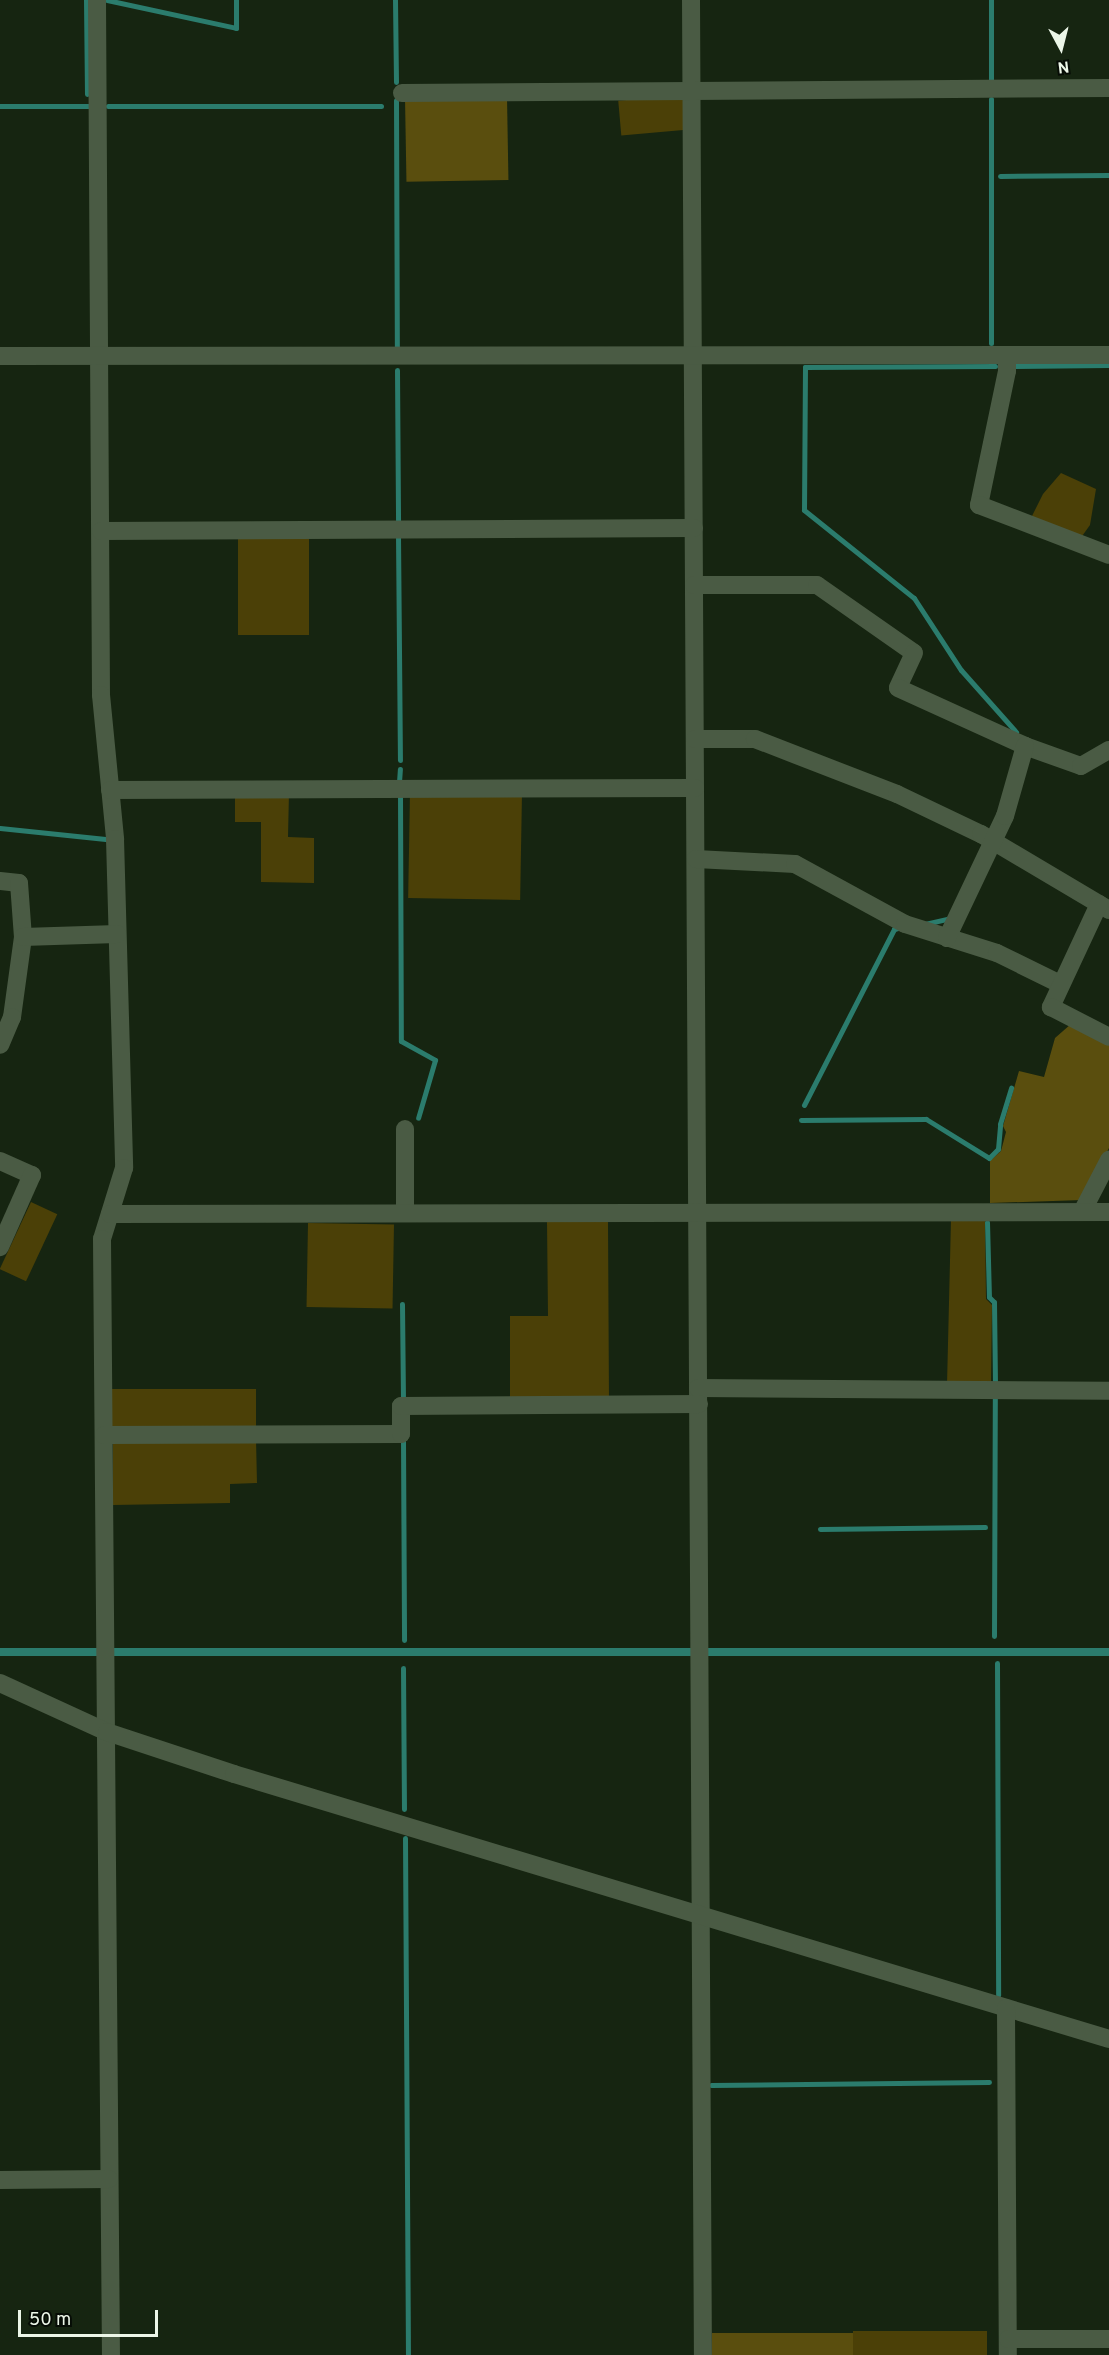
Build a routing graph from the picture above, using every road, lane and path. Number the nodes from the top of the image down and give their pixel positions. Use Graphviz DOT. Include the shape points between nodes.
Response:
graph roads {
  1 [pos="97,0"];
  2 [pos="691,0"];
  3 [pos="1109,88"];
  4 [pos="691,91"];
  5 [pos="402,93"];
  6 [pos="693,355"];
  7 [pos="1007,355"];
  8 [pos="1109,355"];
  9 [pos="0,356"];
  10 [pos="100,356"];
  11 [pos="694,528"];
  12 [pos="100,531"];
  13 [pos="1109,555"];
  14 [pos="694,585"];
  15 [pos="695,739"];
  16 [pos="1025,746"];
  17 [pos="1109,750"];
  18 [pos="695,788"];
  19 [pos="110,790"];
  20 [pos="993,842"];
  21 [pos="696,859"];
  22 [pos="0,881"];
  23 [pos="1104,907"];
  24 [pos="117,934"];
  25 [pos="23,937"];
  26 [pos="948,938"];
  27 [pos="1060,984"];
  28 [pos="1109,1037"];
  29 [pos="0,1045"];
  30 [pos="405,1129"];
  31 [pos="1109,1160"];
  32 [pos="0,1161"];
  33 [pos="405,1212"];
  34 [pos="1082,1212"];
  35 [pos="1109,1212"];
  36 [pos="698,1213"];
  37 [pos="110,1214"];
  38 [pos="0,1248"];
  39 [pos="1109,1391"];
  40 [pos="699,1396"];
  41 [pos="104,1435"];
  42 [pos="0,1683"];
  43 [pos="107,1732"];
  44 [pos="701,1915"];
  45 [pos="1006,2008"];
  46 [pos="1109,2039"];
  47 [pos="109,2179"];
  48 [pos="0,2180"];
  49 [pos="1109,2339"];
  50 [pos="1008,2347"];
  51 [pos="111,2355"];
  52 [pos="703,2355"];
  1 -- 10 [label="street"];
  2 -- 4 [label="street"];
  3 -- 4 [label="street"];
  4 -- 5 [label="street"];
  4 -- 6 [label="street"];
  6 -- 7 [label="street"];
  6 -- 10 [label="street"];
  6 -- 11 [label="street"];
  7 -- 8 [label="street"];
  7 -- 13 [label="street" via="979,506"];
  9 -- 10 [label="street"];
  10 -- 12 [label="street"];
  11 -- 12 [label="street"];
  11 -- 14 [label="street"];
  12 -- 19 [label="street" via="102,694"];
  14 -- 15 [label="street"];
  14 -- 16 [label="street" via="817,585 914,653 898,687"];
  15 -- 18 [label="street"];
  15 -- 20 [label="street" via="755,739 897,794"];
  16 -- 17 [label="street" via="1081,766"];
  16 -- 20 [label="street" via="1005,816"];
  18 -- 19 [label="street"];
  18 -- 21 [label="street"];
  19 -- 24 [label="street"];
  20 -- 23 [label="street"];
  20 -- 26 [label="street"];
  21 -- 26 [label="street" via="795,864 905,924"];
  21 -- 36 [label="street"];
  22 -- 25 [label="street" via="19,883"];
  23 -- 27 [label="street"];
  24 -- 25 [label="street"];
  24 -- 37 [label="street" via="124,1167"];
  25 -- 29 [label="street" via="12,1017"];
  26 -- 27 [label="street" via="997,953"];
  27 -- 28 [label="street" via="1051,1007"];
  30 -- 33 [label="street"];
  31 -- 34 [label="street"];
  32 -- 38 [label="street" via="32,1175"];
  33 -- 36 [label="street"];
  33 -- 37 [label="street"];
  34 -- 35 [label="street"];
  34 -- 36 [label="street"];
  36 -- 40 [label="street"];
  37 -- 41 [label="street" via="102,1239"];
  39 -- 40 [label="street"];
  40 -- 41 [label="street" via="401,1406 401,1434"];
  40 -- 44 [label="street"];
  41 -- 43 [label="street"];
  42 -- 43 [label="street"];
  43 -- 44 [label="street"];
  43 -- 47 [label="street"];
  44 -- 45 [label="street"];
  44 -- 52 [label="street"];
  45 -- 46 [label="street"];
  45 -- 50 [label="street"];
  47 -- 48 [label="street"];
  47 -- 51 [label="street"];
  49 -- 50 [label="street"];
}
